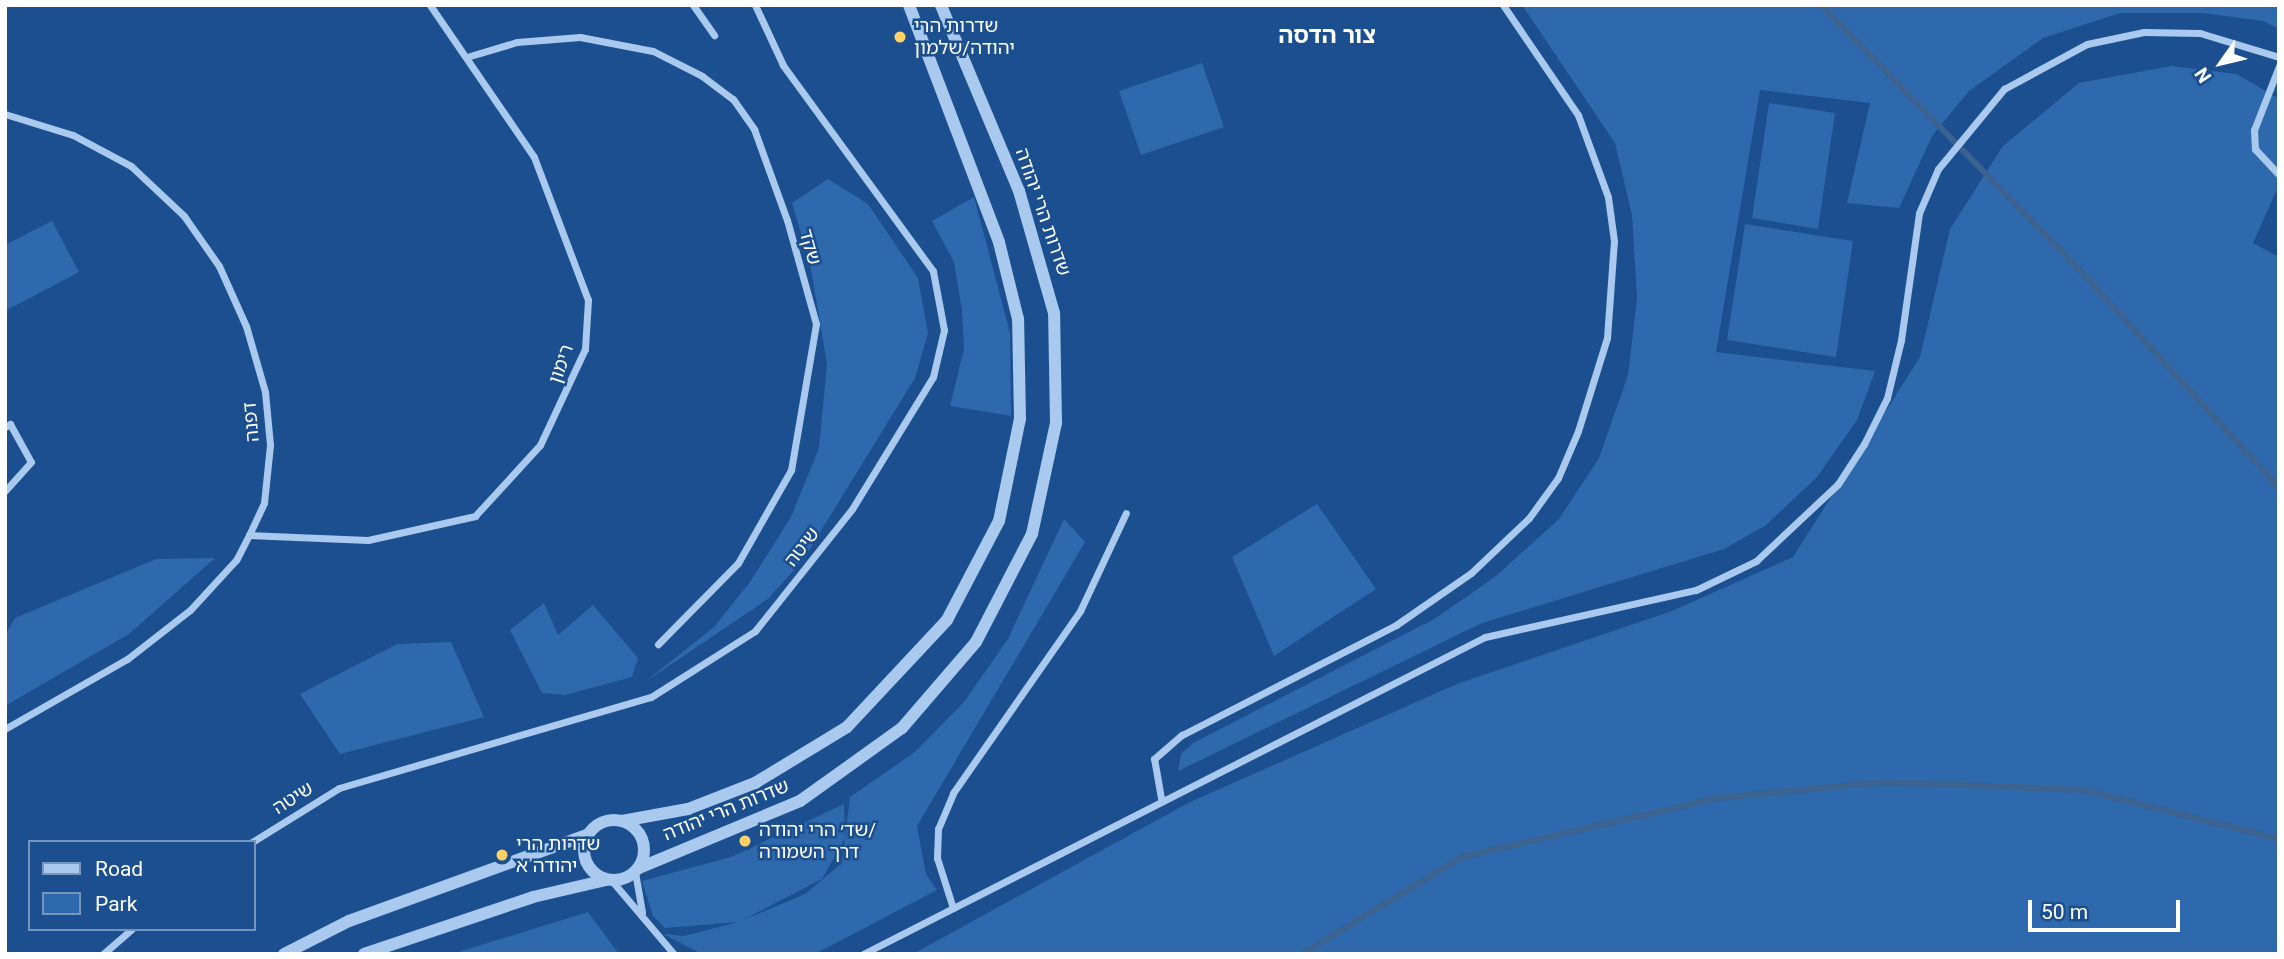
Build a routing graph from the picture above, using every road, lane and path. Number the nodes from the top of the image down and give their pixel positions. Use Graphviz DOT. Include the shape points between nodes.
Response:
graph roads {
  1 [pos="430,5"];
  2 [pos="694,5"];
  3 [pos="755,5"];
  4 [pos="909,5"];
  5 [pos="941,5"];
  6 [pos="1503,5"];
  7 [pos="714,35"];
  8 [pos="470,56"];
  9 [pos="2279,57"];
  10 [pos="2279,66"];
  11 [pos="5,114"];
  12 [pos="2279,175"];
  13 [pos="5,427"];
  14 [pos="5,491"];
  15 [pos="1126,513"];
  16 [pos="249,535"];
  17 [pos="658,644"];
  18 [pos="5,729"];
  19 [pos="1161,798"];
  20 [pos="622,821"];
  21 [pos="587,835"];
  22 [pos="255,840"];
  23 [pos="637,870"];
  24 [pos="609,880"];
  25 [pos="953,908"];
  26 [pos="644,919"];
  27 [pos="130,931"];
  28 [pos="103,954"];
  29 [pos="284,954"];
  30 [pos="364,954"];
  31 [pos="674,954"];
  32 [pos="863,954"];
  1 -- 8 [label="street, רימון"];
  2 -- 7 [label="street"];
  3 -- 22 [label="street, שיטה" via="783,65 933,271 944,330 933,377 852,509 755,631 651,697 339,789"];
  4 -- 20 [label="street, שדרות הרי יהודה" via="999,242 1018,319 1020,419 999,521 947,621 847,727 755,783 688,809"];
  5 -- 23 [label="street, שדרות הרי יהודה" via="1019,191 1054,313 1056,423 1032,534 976,642 932,696 870,755 769,817"];
  6 -- 19 [label="street" via="1578,115 1608,197 1615,241 1607,338 1558,478 1530,518 1471,573 1396,625 1182,735 1154,759"];
  8 -- 16 [label="street, רימון" via="534,157 588,300 584,349 567,394 540,445 475,516 368,540"];
  8 -- 17 [label="street, שקד" via="517,43 580,37 653,51 690,70 733,99 754,129 787,220 816,324 790,470 738,564"];
  9 -- 19 [label="street" via="2200,33 2144,32 2087,44 2004,89 1938,170 1919,213 1890,386 1864,444 1838,484 1756,561 1696,590 1485,638"];
  10 -- 12 [label="street" via="2254,130 2255,149"];
  11 -- 16 [label="street, דפנה" via="73,135 131,166 184,216 219,266 265,392 269,456 264,503"];
  13 -- 14 [label="street" via="10,424 31,462"];
  15 -- 25 [label="street" via="1080,611 953,793 938,829 937,858"];
  16 -- 18 [label="street, דפנה" via="236,560 180,618 127,659"];
  19 -- 25 [label="street"];
  20 -- 21 [label="street" via="602,822"];
  20 -- 23 [label="street" via="643,840"];
  21 -- 24 [label="street" via="586,862"];
  21 -- 29 [label="street" via="349,921"];
  23 -- 24 [label="street"];
  23 -- 26 [label="street"];
  24 -- 26 [label="street"];
  24 -- 30 [label="street" via="534,897"];
  25 -- 32 [label="street"];
  26 -- 31 [label="street"];
  27 -- 28 [label="street"];
}
